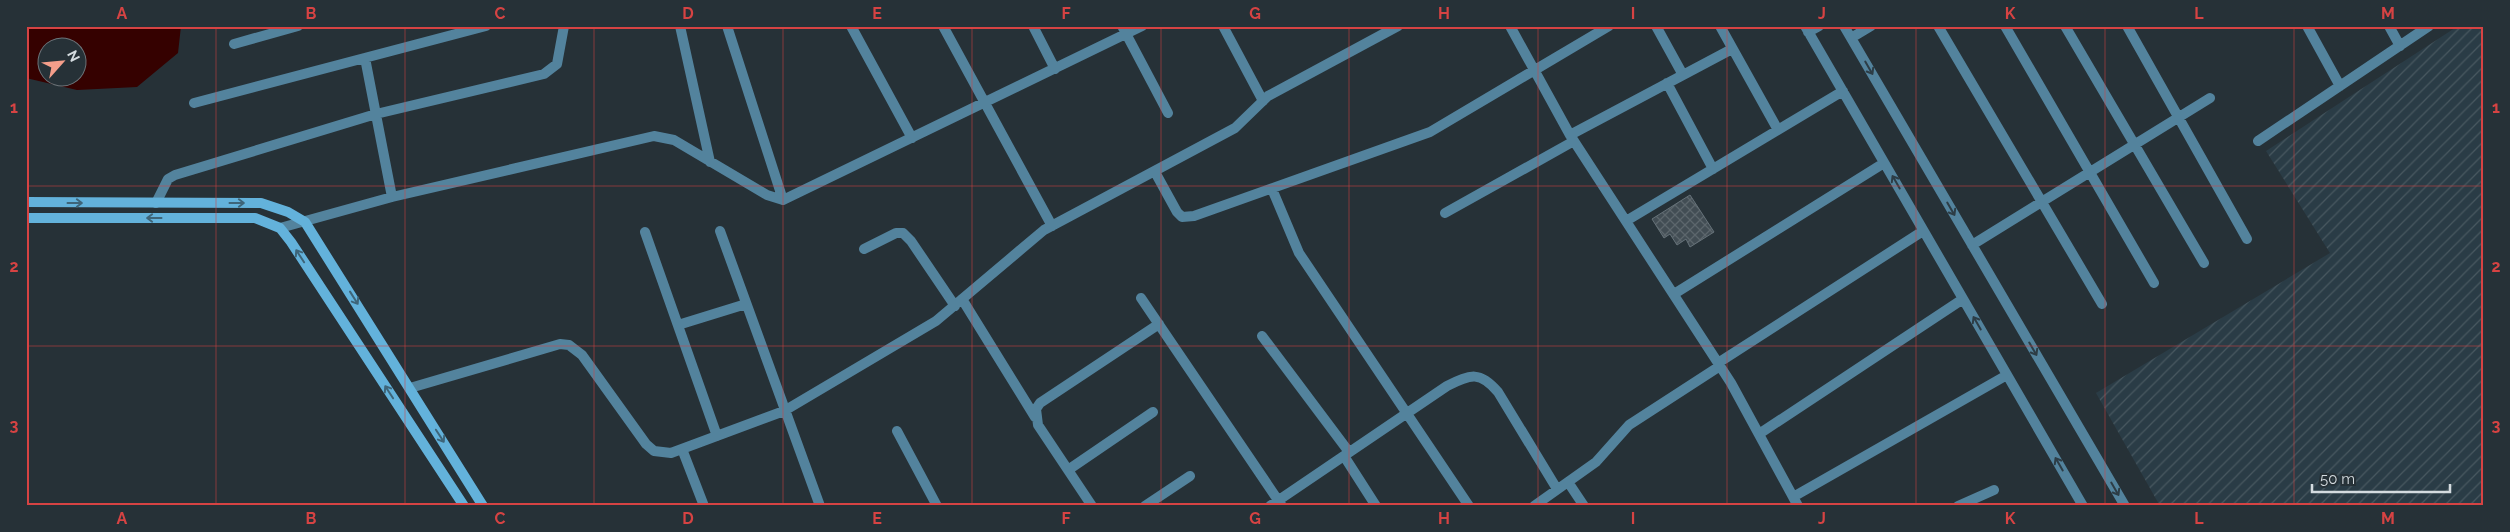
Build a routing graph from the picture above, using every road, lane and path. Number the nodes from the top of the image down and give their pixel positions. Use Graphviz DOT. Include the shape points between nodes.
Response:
graph roads {
  1 [pos="298,26"];
  2 [pos="441,26"];
  3 [pos="486,26"];
  4 [pos="564,26"];
  5 [pos="680,26"];
  6 [pos="727,26"];
  7 [pos="851,26"];
  8 [pos="942,26"];
  9 [pos="1033,26"];
  10 [pos="1142,26"];
  11 [pos="1223,26"];
  12 [pos="1398,26"];
  13 [pos="1510,26"];
  14 [pos="1609,26"];
  15 [pos="1656,26"];
  16 [pos="1720,26"];
  17 [pos="1819,26"];
  18 [pos="1844,26"];
  19 [pos="1871,26"];
  20 [pos="1938,26"];
  21 [pos="2005,26"];
  22 [pos="2065,26"];
  23 [pos="2127,26"];
  24 [pos="2306,26"];
  25 [pos="2389,26"];
  26 [pos="2429,26"];
  27 [pos="1806,29"];
  28 [pos="1124,30"];
  29 [pos="444,37"];
  30 [pos="1851,38"];
  31 [pos="234,44"];
  32 [pos="2400,46"];
  33 [pos="1732,49"];
  34 [pos="365,58"];
  35 [pos="1055,69"];
  36 [pos="1535,70"];
  37 [pos="1683,75"];
  38 [pos="1668,84"];
  39 [pos="2340,86"];
  40 [pos="1843,91"];
  41 [pos="2210,98"];
  42 [pos="1263,101"];
  43 [pos="194,103"];
  44 [pos="985,103"];
  45 [pos="1168,113"];
  46 [pos="376,114"];
  47 [pos="2179,117"];
  48 [pos="1778,130"];
  49 [pos="912,138"];
  50 [pos="1572,138"];
  51 [pos="2258,142"];
  52 [pos="2136,143"];
  53 [pos="710,162"];
  54 [pos="1884,163"];
  55 [pos="1713,169"];
  56 [pos="2091,171"];
  57 [pos="1154,172"];
  58 [pos="1272,189"];
  59 [pos="392,197"];
  60 [pos="782,200"];
  61 [pos="26,202"];
  62 [pos="2042,202"];
  63 [pos="156,203"];
  64 [pos="1445,213"];
  65 [pos="26,218"];
  66 [pos="1626,221"];
  67 [pos="306,222"];
  68 [pos="1052,226"];
  69 [pos="280,228"];
  70 [pos="720,231"];
  71 [pos="1923,231"];
  72 [pos="645,232"];
  73 [pos="2247,239"];
  74 [pos="1972,245"];
  75 [pos="864,249"];
  76 [pos="2204,263"];
  77 [pos="2154,283"];
  78 [pos="1674,294"];
  79 [pos="1141,298"];
  80 [pos="1963,299"];
  81 [pos="959,303"];
  82 [pos="746,304"];
  83 [pos="2102,304"];
  84 [pos="1159,324"];
  85 [pos="678,325"];
  86 [pos="1262,336"];
  87 [pos="1719,365"];
  88 [pos="2007,375"];
  89 [pos="410,388"];
  90 [pos="784,411"];
  91 [pos="1153,412"];
  92 [pos="1408,413"];
  93 [pos="1035,417"];
  94 [pos="897,431"];
  95 [pos="1759,434"];
  96 [pos="717,436"];
  97 [pos="682,449"];
  98 [pos="1346,454"];
  99 [pos="1068,470"];
  100 [pos="1190,476"];
  101 [pos="1568,482"];
  102 [pos="1557,489"];
  103 [pos="1994,490"];
  104 [pos="1795,501"];
  105 [pos="1277,504"];
  106 [pos="464,506"];
  107 [pos="483,506"];
  108 [pos="704,506"];
  109 [pos="820,506"];
  110 [pos="936,506"];
  111 [pos="1092,506"];
  112 [pos="1145,506"];
  113 [pos="1376,506"];
  114 [pos="1469,506"];
  115 [pos="1534,506"];
  116 [pos="1584,506"];
  117 [pos="1958,506"];
  118 [pos="2083,506"];
  119 [pos="2125,506"];
  1 -- 31 [label="street"];
  2 -- 29 [label="street"];
  3 -- 29 [label="street"];
  4 -- 46 [label="street" via="557,64 544,74"];
  5 -- 53 [label="street"];
  6 -- 60 [label="street"];
  7 -- 49 [label="street"];
  8 -- 44 [label="street"];
  9 -- 35 [label="street"];
  10 -- 28 [label="street"];
  11 -- 42 [label="street"];
  12 -- 42 [label="street"];
  13 -- 36 [label="street"];
  14 -- 36 [label="street"];
  15 -- 37 [label="street"];
  16 -- 33 [label="street"];
  17 -- 27 [label="street"];
  18 -- 30 [label="street"];
  19 -- 30 [label="street"];
  20 -- 62 [label="street"];
  21 -- 56 [label="street"];
  22 -- 52 [label="street"];
  23 -- 47 [label="street"];
  24 -- 39 [label="street"];
  25 -- 32 [label="street"];
  26 -- 32 [label="street"];
  27 -- 40 [label="street"];
  28 -- 35 [label="street"];
  28 -- 45 [label="street"];
  29 -- 34 [label="street"];
  30 -- 74 [label="street, one-way"];
  32 -- 39 [label="street"];
  33 -- 37 [label="street"];
  33 -- 48 [label="street"];
  34 -- 43 [label="street"];
  34 -- 46 [label="street"];
  35 -- 44 [label="street"];
  36 -- 50 [label="street"];
  36 -- 58 [label="street" via="1430,132"];
  37 -- 38 [label="street"];
  38 -- 50 [label="street"];
  38 -- 55 [label="street"];
  39 -- 51 [label="street"];
  40 -- 48 [label="street"];
  40 -- 54 [label="street"];
  41 -- 47 [label="street"];
  42 -- 57 [label="street" via="1235,128"];
  44 -- 49 [label="street"];
  44 -- 68 [label="street"];
  46 -- 59 [label="street"];
  46 -- 63 [label="street" via="174,175 168,178"];
  47 -- 52 [label="street"];
  47 -- 73 [label="street"];
  48 -- 55 [label="street"];
  49 -- 60 [label="street"];
  50 -- 64 [label="street"];
  50 -- 66 [label="street"];
  52 -- 56 [label="street"];
  52 -- 76 [label="street"];
  53 -- 59 [label="street" via="674,140 654,136"];
  53 -- 60 [label="street" via="767,195"];
  71 -- 54 [label="street, one-way"];
  54 -- 78 [label="street"];
  55 -- 66 [label="street"];
  56 -- 62 [label="street"];
  56 -- 77 [label="street"];
  57 -- 58 [label="street" via="1177,212 1188,218"];
  57 -- 68 [label="street"];
  58 -- 92 [label="street" via="1299,253"];
  59 -- 67 [label="street"];
  61 -- 63 [label="street, one-way"];
  62 -- 74 [label="street"];
  62 -- 83 [label="street"];
  63 -- 67 [label="street, one-way" via="261,203"];
  69 -- 65 [label="street, one-way" via="255,218"];
  66 -- 78 [label="street"];
  67 -- 69 [label="street"];
  67 -- 89 [label="street, one-way"];
  68 -- 81 [label="street"];
  106 -- 69 [label="street, one-way"];
  70 -- 82 [label="street"];
  71 -- 80 [label="street"];
  71 -- 87 [label="street"];
  72 -- 85 [label="street"];
  74 -- 119 [label="street, one-way"];
  75 -- 81 [label="street" via="902,233 911,240"];
  78 -- 87 [label="street"];
  79 -- 84 [label="street"];
  88 -- 80 [label="street, one-way"];
  80 -- 95 [label="street"];
  81 -- 90 [label="street"];
  81 -- 93 [label="street"];
  82 -- 85 [label="street"];
  82 -- 90 [label="street"];
  84 -- 93 [label="street" via="1040,403"];
  84 -- 105 [label="street"];
  85 -- 96 [label="street"];
  86 -- 98 [label="street"];
  87 -- 95 [label="street"];
  87 -- 101 [label="street" via="1629,425 1596,462"];
  88 -- 104 [label="street"];
  118 -- 88 [label="street, one-way"];
  89 -- 97 [label="street" via="560,344 569,345 582,355 646,444 662,453"];
  89 -- 107 [label="street, one-way"];
  90 -- 96 [label="street"];
  90 -- 109 [label="street"];
  91 -- 99 [label="street"];
  92 -- 98 [label="street"];
  92 -- 102 [label="street" via="1459,380 1470,376 1488,381 1498,392"];
  92 -- 114 [label="street"];
  93 -- 99 [label="street"];
  94 -- 110 [label="street"];
  95 -- 104 [label="street"];
  96 -- 97 [label="street"];
  97 -- 108 [label="street"];
  98 -- 105 [label="street"];
  98 -- 113 [label="street"];
  99 -- 111 [label="street"];
  100 -- 112 [label="street"];
  101 -- 102 [label="street"];
  101 -- 116 [label="street"];
  102 -- 115 [label="street"];
  103 -- 117 [label="street"];
}
